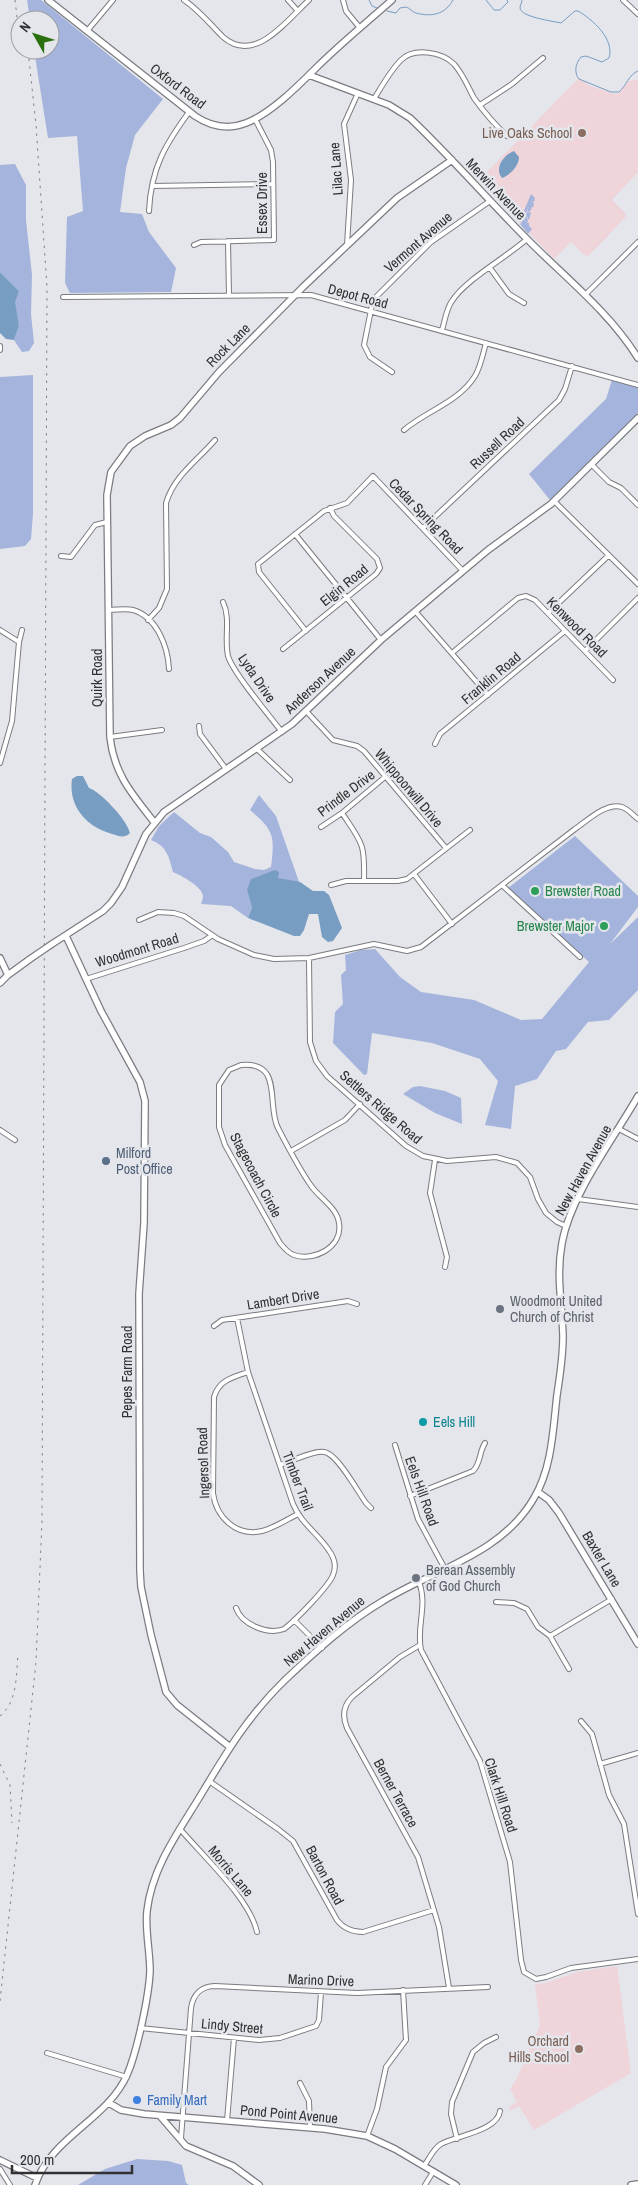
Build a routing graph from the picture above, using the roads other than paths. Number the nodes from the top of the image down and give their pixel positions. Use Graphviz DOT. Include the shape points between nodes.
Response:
graph roads {
  1 [pos="48,0"];
  2 [pos="114,0"];
  3 [pos="184,0"];
  4 [pos="288,0"];
  5 [pos="308,0"];
  6 [pos="343,0"];
  7 [pos="392,0"];
  8 [pos="623,0"];
  9 [pos="297,10"];
  10 [pos="638,14"];
  11 [pos="360,28"];
  12 [pos="87,31"];
  13 [pos="543,58"];
  14 [pos="309,75"];
  15 [pos="358,93"];
  16 [pos="374,99"];
  17 [pos="480,105"];
  18 [pos="189,112"];
  19 [pos="255,119"];
  20 [pos="507,136"];
  21 [pos="452,160"];
  22 [pos="273,184"];
  23 [pos="152,186"];
  24 [pos="491,200"];
  25 [pos="149,211"];
  26 [pos="527,239"];
  27 [pos="228,241"];
  28 [pos="638,242"];
  29 [pos="194,246"];
  30 [pos="347,246"];
  31 [pos="490,268"];
  32 [pos="229,295"];
  33 [pos="296,295"];
  34 [pos="585,295"];
  35 [pos="63,297"];
  36 [pos="524,303"];
  37 [pos="371,311"];
  38 [pos="442,330"];
  39 [pos="486,342"];
  40 [pos="0,346"];
  41 [pos="0,350"];
  42 [pos="638,358"];
  43 [pos="572,366"];
  44 [pos="392,372"];
  45 [pos="638,385"];
  46 [pos="638,418"];
  47 [pos="404,430"];
  48 [pos="215,440"];
  49 [pos="591,464"];
  50 [pos="554,500"];
  51 [pos="638,505"];
  52 [pos="330,508"];
  53 [pos="107,522"];
  54 [pos="424,528"];
  55 [pos="295,534"];
  56 [pos="609,555"];
  57 [pos="61,556"];
  58 [pos="463,571"];
  59 [pos="638,584"];
  60 [pos="347,597"];
  61 [pos="638,598"];
  62 [pos="223,602"];
  63 [pos="109,610"];
  64 [pos="415,611"];
  65 [pos="548,613"];
  66 [pos="148,620"];
  67 [pos="0,630"];
  68 [pos="22,630"];
  69 [pos="306,631"];
  70 [pos="565,631"];
  71 [pos="381,640"];
  72 [pos="19,642"];
  73 [pos="283,649"];
  74 [pos="585,651"];
  75 [pos="452,653"];
  76 [pos="169,669"];
  77 [pos="613,680"];
  78 [pos="488,695"];
  79 [pos="306,711"];
  80 [pos="199,726"];
  81 [pos="162,730"];
  82 [pos="282,732"];
  83 [pos="110,737"];
  84 [pos="435,744"];
  85 [pos="257,749"];
  86 [pos="0,763"];
  87 [pos="226,769"];
  88 [pos="386,777"];
  89 [pos="290,780"];
  90 [pos="342,813"];
  91 [pos="638,819"];
  92 [pos="154,822"];
  93 [pos="320,827"];
  94 [pos="470,830"];
  95 [pos="446,848"];
  96 [pos="414,874"];
  97 [pos="364,880"];
  98 [pos="331,884"];
  99 [pos="503,886"];
  100 [pos="139,920"];
  101 [pos="452,924"];
  102 [pos="66,936"];
  103 [pos="211,936"];
  104 [pos="580,957"];
  105 [pos="0,958"];
  106 [pos="309,958"];
  107 [pos="8,975"];
  108 [pos="85,979"];
  109 [pos="0,983"];
  110 [pos="638,1096"];
  111 [pos="360,1104"];
  112 [pos="619,1129"];
  113 [pos="0,1130"];
  114 [pos="638,1139"];
  115 [pos="15,1140"];
  116 [pos="292,1151"];
  117 [pos="435,1160"];
  118 [pos="578,1199"];
  119 [pos="638,1207"];
  120 [pos="566,1226"];
  121 [pos="445,1268"];
  122 [pos="357,1304"];
  123 [pos="236,1318"];
  124 [pos="214,1326"];
  125 [pos="248,1372"];
  126 [pos="485,1443"];
  127 [pos="395,1445"];
  128 [pos="280,1466"];
  129 [pos="538,1492"];
  130 [pos="410,1496"];
  131 [pos="372,1508"];
  132 [pos="298,1514"];
  133 [pos="445,1569"];
  134 [pos="419,1582"];
  135 [pos="612,1599"];
  136 [pos="496,1602"];
  137 [pos="236,1608"];
  138 [pos="294,1620"];
  139 [pos="550,1636"];
  140 [pos="638,1644"];
  141 [pos="420,1645"];
  142 [pos="322,1648"];
  143 [pos="569,1669"];
  144 [pos="581,1721"];
  145 [pos="230,1747"];
  146 [pos="638,1753"];
  147 [pos="600,1764"];
  148 [pos="209,1781"];
  149 [pos="180,1829"];
  150 [pos="434,1910"];
  151 [pos="638,1914"];
  152 [pos="256,1932"];
  153 [pos="638,1959"];
  154 [pos="488,1987"];
  155 [pos="448,1988"];
  156 [pos="403,1990"];
  157 [pos="320,1992"];
  158 [pos="140,2028"];
  159 [pos="189,2033"];
  160 [pos="496,2037"];
  161 [pos="234,2038"];
  162 [pos="47,2053"];
  163 [pos="126,2076"];
  164 [pos="300,2083"];
  165 [pos="109,2103"];
  166 [pos="500,2110"];
  167 [pos="160,2116"];
  168 [pos="181,2117"];
  169 [pos="227,2121"];
  170 [pos="310,2128"];
  171 [pos="367,2136"];
  172 [pos="458,2139"];
  173 [pos="183,2143"];
  174 [pos="0,2160"];
  175 [pos="424,2166"];
  176 [pos="0,2170"];
  177 [pos="434,2172"];
  178 [pos="37,2178"];
  179 [pos="638,2184"];
  180 [pos="10,2185"];
  181 [pos="34,2185"];
  182 [pos="259,2185"];
  183 [pos="425,2185"];
  184 [pos="456,2185"];
  185 [pos="631,2185"];
  1 -- 12 [label="main road, Oxford Road"];
  2 -- 12 [label="street"];
  3 -- 9 [label="street" via="224,38 246,46 263,41"];
  4 -- 9 [label="street"];
  5 -- 9 [label="street"];
  6 -- 11 [label="street" via="346,11"];
  7 -- 11 [label="main road, Oxford Road"];
  8 -- 10 [label="street"];
  11 -- 14 [label="main road, Oxford Road"];
  12 -- 18 [label="main road, Oxford Road"];
  13 -- 17 [label="street"];
  14 -- 15 [label="main road, Merwin Avenue"];
  14 -- 19 [label="main road, Oxford Road"];
  15 -- 16 [label="main road, Merwin Avenue"];
  15 -- 30 [label="street, Lilac Lane" via="344,124 350,180"];
  16 -- 17 [label="street" via="402,59 411,54 430,53 455,65"];
  16 -- 21 [label="main road, Merwin Avenue" via="410,118"];
  17 -- 20 [label="street" via="492,123"];
  18 -- 19 [label="main road, Oxford Road" via="220,126 239,125"];
  18 -- 23 [label="street" via="162,152"];
  19 -- 22 [label="street, Essex Drive" via="271,150"];
  21 -- 24 [label="main road, Merwin Avenue"];
  21 -- 30 [label="main road, Rock Lane" via="397,198"];
  22 -- 23 [label="street"];
  22 -- 27 [label="street, Essex Drive" via="274,240"];
  23 -- 25 [label="street"];
  24 -- 26 [label="main road, Merwin Avenue"];
  24 -- 37 [label="street, Vermont Avenue" via="431,242 381,291"];
  26 -- 31 [label="street"];
  26 -- 34 [label="main road, Merwin Avenue"];
  27 -- 29 [label="street, Essex Drive" via="201,242"];
  27 -- 32 [label="street"];
  28 -- 34 [label="street"];
  30 -- 33 [label="main road, Rock Lane"];
  31 -- 36 [label="street" via="509,294"];
  31 -- 38 [label="street" via="454,298"];
  32 -- 33 [label="street, Depot Road"];
  32 -- 35 [label="street, Depot Road"];
  33 -- 37 [label="street, Depot Road" via="311,295"];
  33 -- 53 [label="main road, Rock Lane" via="219,372 180,418 141,438 123,453 109,477"];
  34 -- 42 [label="main road, Merwin Avenue" via="618,329"];
  37 -- 38 [label="street, Depot Road"];
  37 -- 44 [label="street, Vermont Avenue" via="365,348 370,357"];
  38 -- 39 [label="street, Depot Road"];
  39 -- 43 [label="street, Depot Road"];
  39 -- 47 [label="street" via="472,380 440,408"];
  40 -- 41 [label="street"];
  43 -- 45 [label="street, Depot Road"];
  43 -- 54 [label="street, Russell Road" via="559,400"];
  46 -- 49 [label="main road, Anderson Avenue"];
  48 -- 66 [label="street" via="179,476 170,490 166,503 167,590 159,608"];
  49 -- 50 [label="main road, Anderson Avenue"];
  49 -- 51 [label="street"];
  50 -- 56 [label="street"];
  50 -- 58 [label="main road, Anderson Avenue"];
  52 -- 54 [label="street, Cedar Spring Road" via="344,505 373,476"];
  52 -- 55 [label="street"];
  52 -- 60 [label="street, Elgin Road" via="380,564 377,573"];
  53 -- 57 [label="street" via="95,525 71,557"];
  53 -- 63 [label="main road, Quirk Road"];
  54 -- 58 [label="street, Cedar Spring Road"];
  55 -- 60 [label="street"];
  55 -- 69 [label="street" via="257,566"];
  56 -- 59 [label="street"];
  56 -- 65 [label="street"];
  58 -- 64 [label="main road, Anderson Avenue"];
  60 -- 69 [label="street, Elgin Road"];
  60 -- 71 [label="street"];
  61 -- 74 [label="street"];
  62 -- 82 [label="street, Lyda Drive" via="228,616 227,651 231,665"];
  63 -- 66 [label="street" via="132,610"];
  63 -- 83 [label="main road, Quirk Road"];
  64 -- 71 [label="main road, Anderson Avenue"];
  64 -- 75 [label="street"];
  65 -- 70 [label="street, Kenwood Road"];
  65 -- 75 [label="street, Kenwood Road" via="532,599 520,597"];
  66 -- 76 [label="street" via="164,640"];
  67 -- 72 [label="street"];
  68 -- 72 [label="street"];
  69 -- 73 [label="street, Elgin Road"];
  70 -- 74 [label="street, Kenwood Road"];
  70 -- 78 [label="street, Franklin Road"];
  71 -- 79 [label="main road, Anderson Avenue"];
  72 -- 86 [label="street" via="12,721"];
  74 -- 77 [label="street, Kenwood Road"];
  75 -- 78 [label="street"];
  78 -- 84 [label="street, Franklin Road" via="440,734"];
  79 -- 82 [label="main road, Anderson Avenue"];
  79 -- 88 [label="street, Whippoorwill Drive" via="333,740 358,746"];
  80 -- 87 [label="street" via="200,734"];
  81 -- 83 [label="street"];
  82 -- 85 [label="main road, Anderson Avenue"];
  83 -- 92 [label="main road, Quirk Road" via="115,764 123,782"];
  85 -- 87 [label="main road, Anderson Avenue"];
  85 -- 89 [label="street"];
  87 -- 92 [label="main road, Anderson Avenue" via="176,802"];
  88 -- 90 [label="street, Prindle Drive"];
  88 -- 95 [label="street, Whippoorwill Drive"];
  90 -- 93 [label="street, Prindle Drive"];
  90 -- 97 [label="street" via="365,852"];
  91 -- 99 [label="street" via="621,807 607,808"];
  92 -- 102 [label="main road, Anderson Avenue" via="111,903"];
  94 -- 95 [label="street"];
  95 -- 96 [label="street"];
  96 -- 97 [label="street" via="398,881"];
  96 -- 101 [label="street"];
  97 -- 98 [label="street"];
  99 -- 101 [label="street"];
  99 -- 104 [label="street"];
  100 -- 103 [label="street" via="158,912 184,916"];
  101 -- 106 [label="street" via="412,951 374,944"];
  102 -- 107 [label="main road, Anderson Avenue, bridge"];
  102 -- 108 [label="main road, Woodmont Road"];
  103 -- 106 [label="street" via="260,958"];
  103 -- 108 [label="street, Woodmont Road" via="184,948"];
  105 -- 107 [label="main road"];
  106 -- 111 [label="street, Settlers Ridge Road" via="309,1037 312,1051 325,1073"];
  107 -- 109 [label="main road"];
  108 -- 145 [label="main road, Pepes Farm Road" via="137,1077 145,1101 144,1223 139,1288 142,1595 168,1696"];
  110 -- 112 [label="main road, New Haven Avenue"];
  111 -- 116 [label="street" via="345,1120"];
  111 -- 117 [label="street, Settlers Ridge Road" via="412,1150"];
  112 -- 114 [label="street"];
  112 -- 118 [label="main road, New Haven Avenue"];
  113 -- 115 [label="street"];
  116 -- 116 [label="street, Stagecoach Circle" via="275,1122 273,1086 268,1076 250,1065 229,1070 218,1089 219,1127 225,1145 280,1243 294,1255 321,1254 337,1239 338,1219 311,1186"];
  117 -- 120 [label="street, Settlers Ridge Road" via="496,1157 513,1160 530,1177 546,1213"];
  117 -- 121 [label="street" via="430,1193 447,1257"];
  118 -- 119 [label="street"];
  118 -- 120 [label="main road, New Haven Avenue"];
  120 -- 129 [label="main road, New Haven Avenue" via="559,1268 562,1361 549,1458"];
  122 -- 123 [label="street, Lambert Drive" via="348,1301"];
  123 -- 124 [label="street, Lambert Drive" via="222,1320"];
  123 -- 125 [label="street, Timber Trail"];
  125 -- 128 [label="street, Timber Trail"];
  125 -- 132 [label="street, Ingersol Road" via="224,1381 214,1398 213,1493 216,1507 232,1526 251,1532 265,1530"];
  126 -- 130 [label="street" via="474,1471"];
  127 -- 130 [label="street, Eels Hill Road"];
  128 -- 131 [label="street" via="319,1452 328,1452"];
  128 -- 132 [label="street, Timber Trail"];
  129 -- 133 [label="main road, New Haven Avenue" via="503,1536"];
  129 -- 135 [label="main road, Baxter Lane" via="560,1513"];
  130 -- 133 [label="street, Eels Hill Road" via="418,1519"];
  132 -- 138 [label="street, Timber Trail" via="328,1548 335,1567 329,1582"];
  133 -- 134 [label="main road, New Haven Avenue"];
  134 -- 141 [label="street, Clark Hill Road" via="424,1604"];
  134 -- 142 [label="main road, New Haven Avenue" via="375,1605"];
  135 -- 139 [label="street"];
  135 -- 140 [label="main road, Baxter Lane"];
  136 -- 139 [label="street" via="514,1603 526,1608 538,1627"];
  137 -- 138 [label="street, Timber Trail" via="238,1614 265,1630 280,1631"];
  138 -- 142 [label="street"];
  139 -- 143 [label="street"];
  141 -- 150 [label="street, Berner Terrace" via="352,1696 343,1714 347,1728 418,1857"];
  141 -- 153 [label="street, Clark Hill Road" via="480,1761 510,1862 523,1969 532,1978 541,1978 571,1968"];
  142 -- 145 [label="main road, New Haven Avenue" via="250,1717"];
  144 -- 147 [label="street" via="592,1734"];
  145 -- 148 [label="main road, New Haven Avenue"];
  146 -- 147 [label="street"];
  147 -- 151 [label="street" via="608,1795 624,1824"];
  148 -- 149 [label="main road, New Haven Avenue"];
  148 -- 150 [label="street, Barton Road" via="293,1841 337,1920 348,1930 364,1932"];
  149 -- 152 [label="street, Morris Lane" via="244,1904"];
  149 -- 158 [label="main road, New Haven Avenue" via="158,1868 149,1896 150,1973"];
  150 -- 155 [label="street, Berner Terrace"];
  154 -- 155 [label="street, Marino Drive"];
  155 -- 156 [label="street, Marino Drive"];
  156 -- 157 [label="street, Marino Drive"];
  156 -- 171 [label="street" via="406,2040 386,2067"];
  157 -- 159 [label="street, Marino Drive" via="206,1987 193,2000"];
  157 -- 161 [label="street, Lindy Street" via="319,2020 315,2028 267,2040"];
  158 -- 159 [label="street, Lindy Street"];
  158 -- 163 [label="main road, New Haven Avenue"];
  159 -- 161 [label="street, Lindy Street"];
  159 -- 168 [label="street, Marino Drive"];
  160 -- 172 [label="street" via="473,2052 452,2102 451,2114"];
  161 -- 169 [label="street"];
  162 -- 163 [label="street"];
  163 -- 165 [label="main road, New Haven Avenue"];
  164 -- 170 [label="street" via="309,2101"];
  165 -- 167 [label="main road, Pond Point Avenue" via="125,2111"];
  165 -- 178 [label="main road, New Haven Avenue" via="71,2134"];
  166 -- 172 [label="street" via="498,2118"];
  167 -- 168 [label="main road, Pond Point Avenue"];
  167 -- 173 [label="main road"];
  168 -- 169 [label="main road, Pond Point Avenue"];
  168 -- 173 [label="street, Marino Drive"];
  169 -- 170 [label="main road, Pond Point Avenue"];
  170 -- 171 [label="main road, Pond Point Avenue"];
  171 -- 175 [label="main road, Pond Point Avenue"];
  172 -- 175 [label="street" via="439,2145"];
  173 -- 182 [label="main road" via="233,2166"];
  174 -- 178 [label="main road"];
  175 -- 177 [label="main road, Pond Point Avenue"];
  176 -- 180 [label="street"];
  177 -- 183 [label="street"];
  177 -- 184 [label="main road, Pond Point Avenue"];
  178 -- 181 [label="main road, New Haven Avenue"];
  179 -- 185 [label="main road"];
}
